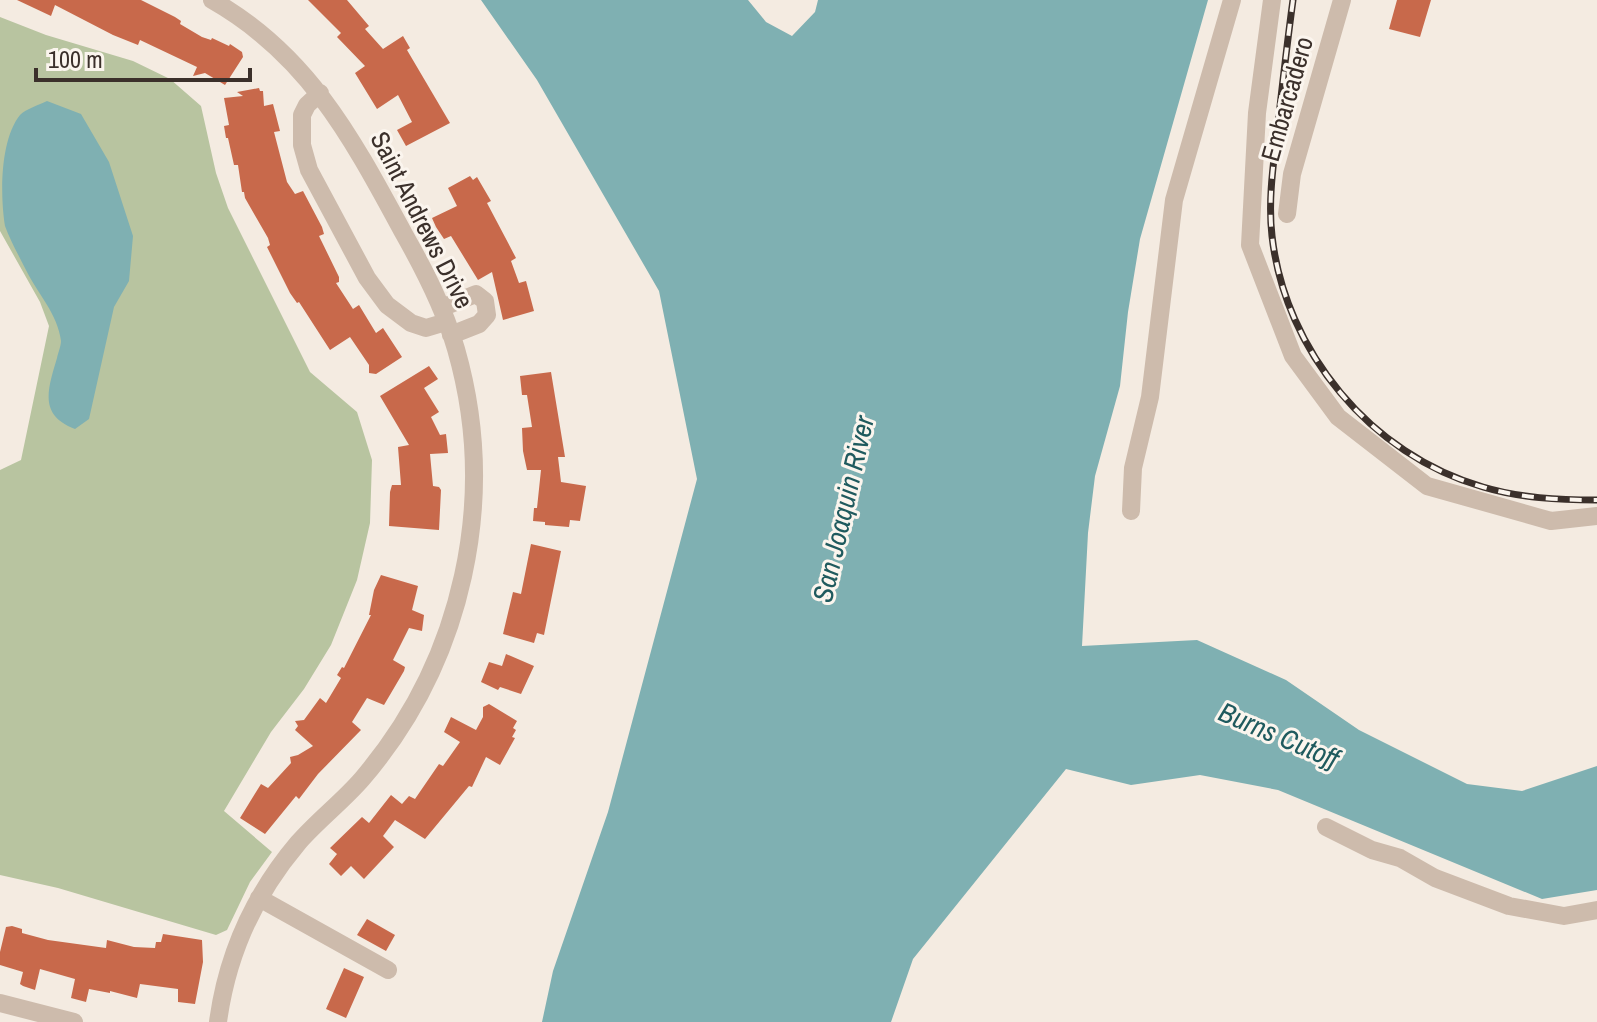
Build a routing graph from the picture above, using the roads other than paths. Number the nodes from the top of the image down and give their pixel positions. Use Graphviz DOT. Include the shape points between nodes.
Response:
graph roads {
  1 [pos="212,0"];
  2 [pos="1232,0"];
  3 [pos="1272,0"];
  4 [pos="1342,0"];
  5 [pos="320,93"];
  6 [pos="1287,214"];
  7 [pos="446,322"];
  8 [pos="1131,511"];
  9 [pos="1597,516"];
  10 [pos="1326,827"];
  11 [pos="259,898"];
  12 [pos="1597,910"];
  13 [pos="388,970"];
  14 [pos="0,1003"];
  15 [pos="74,1022"];
  16 [pos="218,1022"];
  1 -- 5 [label="street, Saint Andrews Drive" via="274,44"];
  2 -- 8 [label="street" via="1174,200"];
  3 -- 9 [label="street" via="1257,113 1250,245 1293,356 1338,417 1427,486 1551,521"];
  4 -- 6 [label="street, Embarcadero" via="1292,174"];
  5 -- 7 [label="street, Saint Andrews Drive" via="426,273"];
  5 -- 7 [label="street" via="302,115 302,145 309,170 367,278 387,305 411,323 426,328"];
  7 -- 11 [label="street, Saint Andrews Drive" via="463,378 474,457 470,536 456,607 427,681 385,749 299,842"];
  10 -- 12 [label="street" via="1509,906 1564,916"];
  11 -- 13 [label="street"];
  11 -- 16 [label="street, Saint Andrews Drive" via="230,961"];
  14 -- 15 [label="street"];
}
